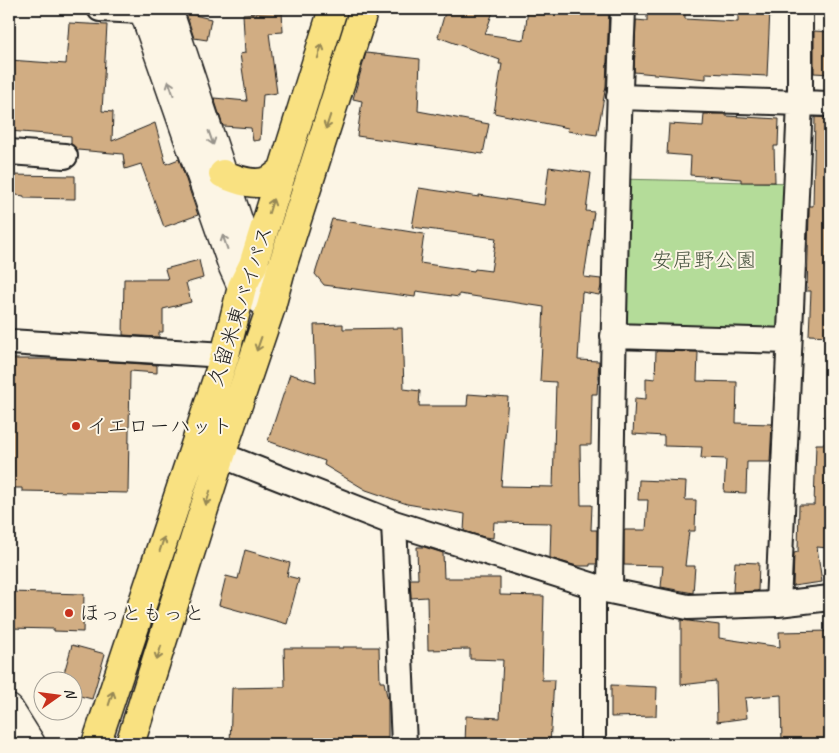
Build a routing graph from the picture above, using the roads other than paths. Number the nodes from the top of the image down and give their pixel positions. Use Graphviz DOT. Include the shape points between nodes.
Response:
graph roads {
  1 [pos="100,9"];
  2 [pos="333,9"];
  3 [pos="364,9"];
  4 [pos="624,9"];
  5 [pos="800,9"];
  6 [pos="156,11"];
  7 [pos="620,96"];
  8 [pos="800,102"];
  9 [pos="830,104"];
  10 [pos="9,152"];
  11 [pos="65,156"];
  12 [pos="283,170"];
  13 [pos="223,174"];
  14 [pos="248,276"];
  15 [pos="273,300"];
  16 [pos="613,336"];
  17 [pos="789,341"];
  18 [pos="9,342"];
  19 [pos="226,355"];
  20 [pos="194,448"];
  21 [pos="221,455"];
  22 [pos="394,523"];
  23 [pos="602,588"];
  24 [pos="830,598"];
  25 [pos="778,604"];
  26 [pos="9,709"];
  27 [pos="31,744"];
  28 [pos="96,744"];
  29 [pos="130,744"];
  30 [pos="404,744"];
  31 [pos="593,744"];
  1 -- 6 [label="street"];
  12 -- 2 [label="highway, 久留米東バイパス, one-way"];
  3 -- 15 [label="highway, 久留米東バイパス, one-way"];
  4 -- 7 [label="street"];
  5 -- 8 [label="street"];
  6 -- 13 [label="street, one-way"];
  14 -- 6 [label="street, one-way" via="233,267"];
  7 -- 8 [label="street"];
  7 -- 16 [label="street"];
  8 -- 9 [label="street"];
  8 -- 17 [label="street"];
  10 -- 11 [label="street"];
  12 -- 13 [label="highway" via="270,180 256,183 239,181"];
  14 -- 12 [label="highway, 久留米東バイパス, one-way"];
  13 -- 14 [label="street"];
  14 -- 15 [label="street"];
  14 -- 19 [label="highway, 久留米東バイパス"];
  15 -- 21 [label="highway, 久留米東バイパス, one-way"];
  16 -- 17 [label="street"];
  16 -- 23 [label="street"];
  17 -- 25 [label="street"];
  18 -- 19 [label="street"];
  19 -- 20 [label="highway, 久留米東バイパス"];
  20 -- 21 [label="street"];
  28 -- 20 [label="highway, 久留米東バイパス, one-way"];
  21 -- 22 [label="street"];
  21 -- 29 [label="highway, 久留米東バイパス, one-way"];
  22 -- 23 [label="street"];
  22 -- 30 [label="street"];
  23 -- 25 [label="street" via="688,606"];
  23 -- 31 [label="street"];
  24 -- 25 [label="street"];
  26 -- 27 [label="street"];
}
